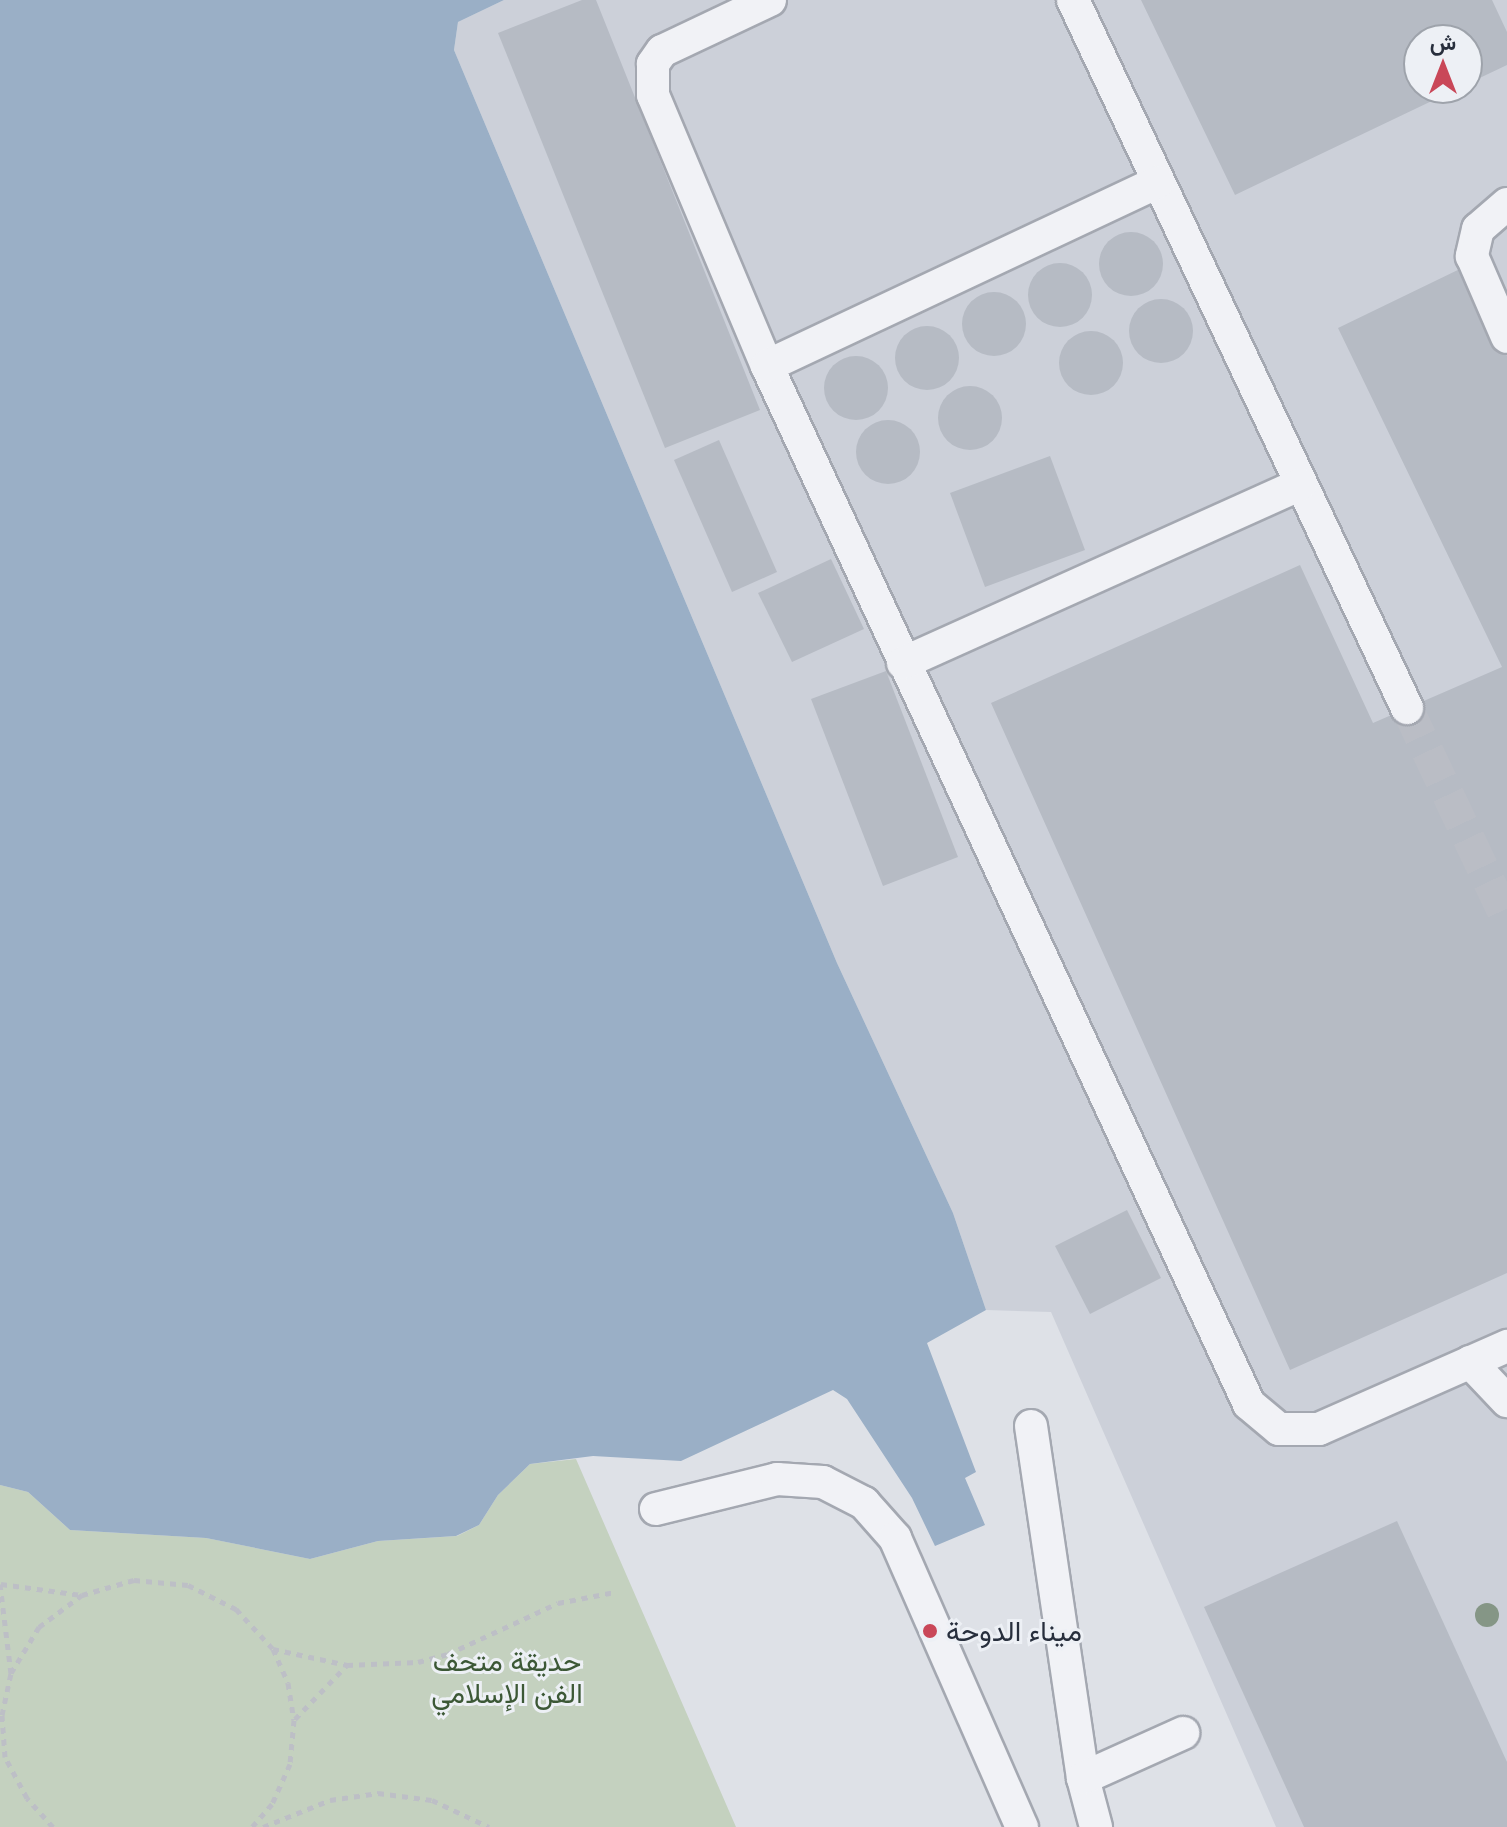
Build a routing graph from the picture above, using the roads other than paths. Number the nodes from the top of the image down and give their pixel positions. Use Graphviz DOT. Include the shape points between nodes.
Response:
graph roads {
  1 [pos="770,0"];
  2 [pos="1073,0"];
  3 [pos="1158,182"];
  4 [pos="1507,204"];
  5 [pos="1507,337"];
  6 [pos="767,366"];
  7 [pos="1301,484"];
  8 [pos="903,663"];
  9 [pos="1407,708"];
  10 [pos="1507,1346"];
  11 [pos="1470,1362"];
  12 [pos="1507,1401"];
  13 [pos="1031,1426"];
  14 [pos="656,1509"];
  15 [pos="1183,1733"];
  16 [pos="1083,1778"];
  17 [pos="1022,1827"];
  18 [pos="1096,1827"];
  1 -- 6 [label="lane" via="662,51 650,79"];
  2 -- 3 [label="lane"];
  3 -- 6 [label="lane"];
  3 -- 7 [label="lane"];
  4 -- 5 [label="lane" via="1478,229 1472,256"];
  6 -- 8 [label="lane"];
  7 -- 8 [label="lane"];
  7 -- 9 [label="lane"];
  8 -- 11 [label="lane" via="1249,1404 1279,1429 1319,1429"];
  10 -- 11 [label="lane"];
  11 -- 12 [label="lane"];
  13 -- 16 [label="lane"];
  14 -- 17 [label="lane" via="777,1479 823,1482 864,1503 895,1538"];
  15 -- 16 [label="lane"];
  16 -- 18 [label="lane"];
}
